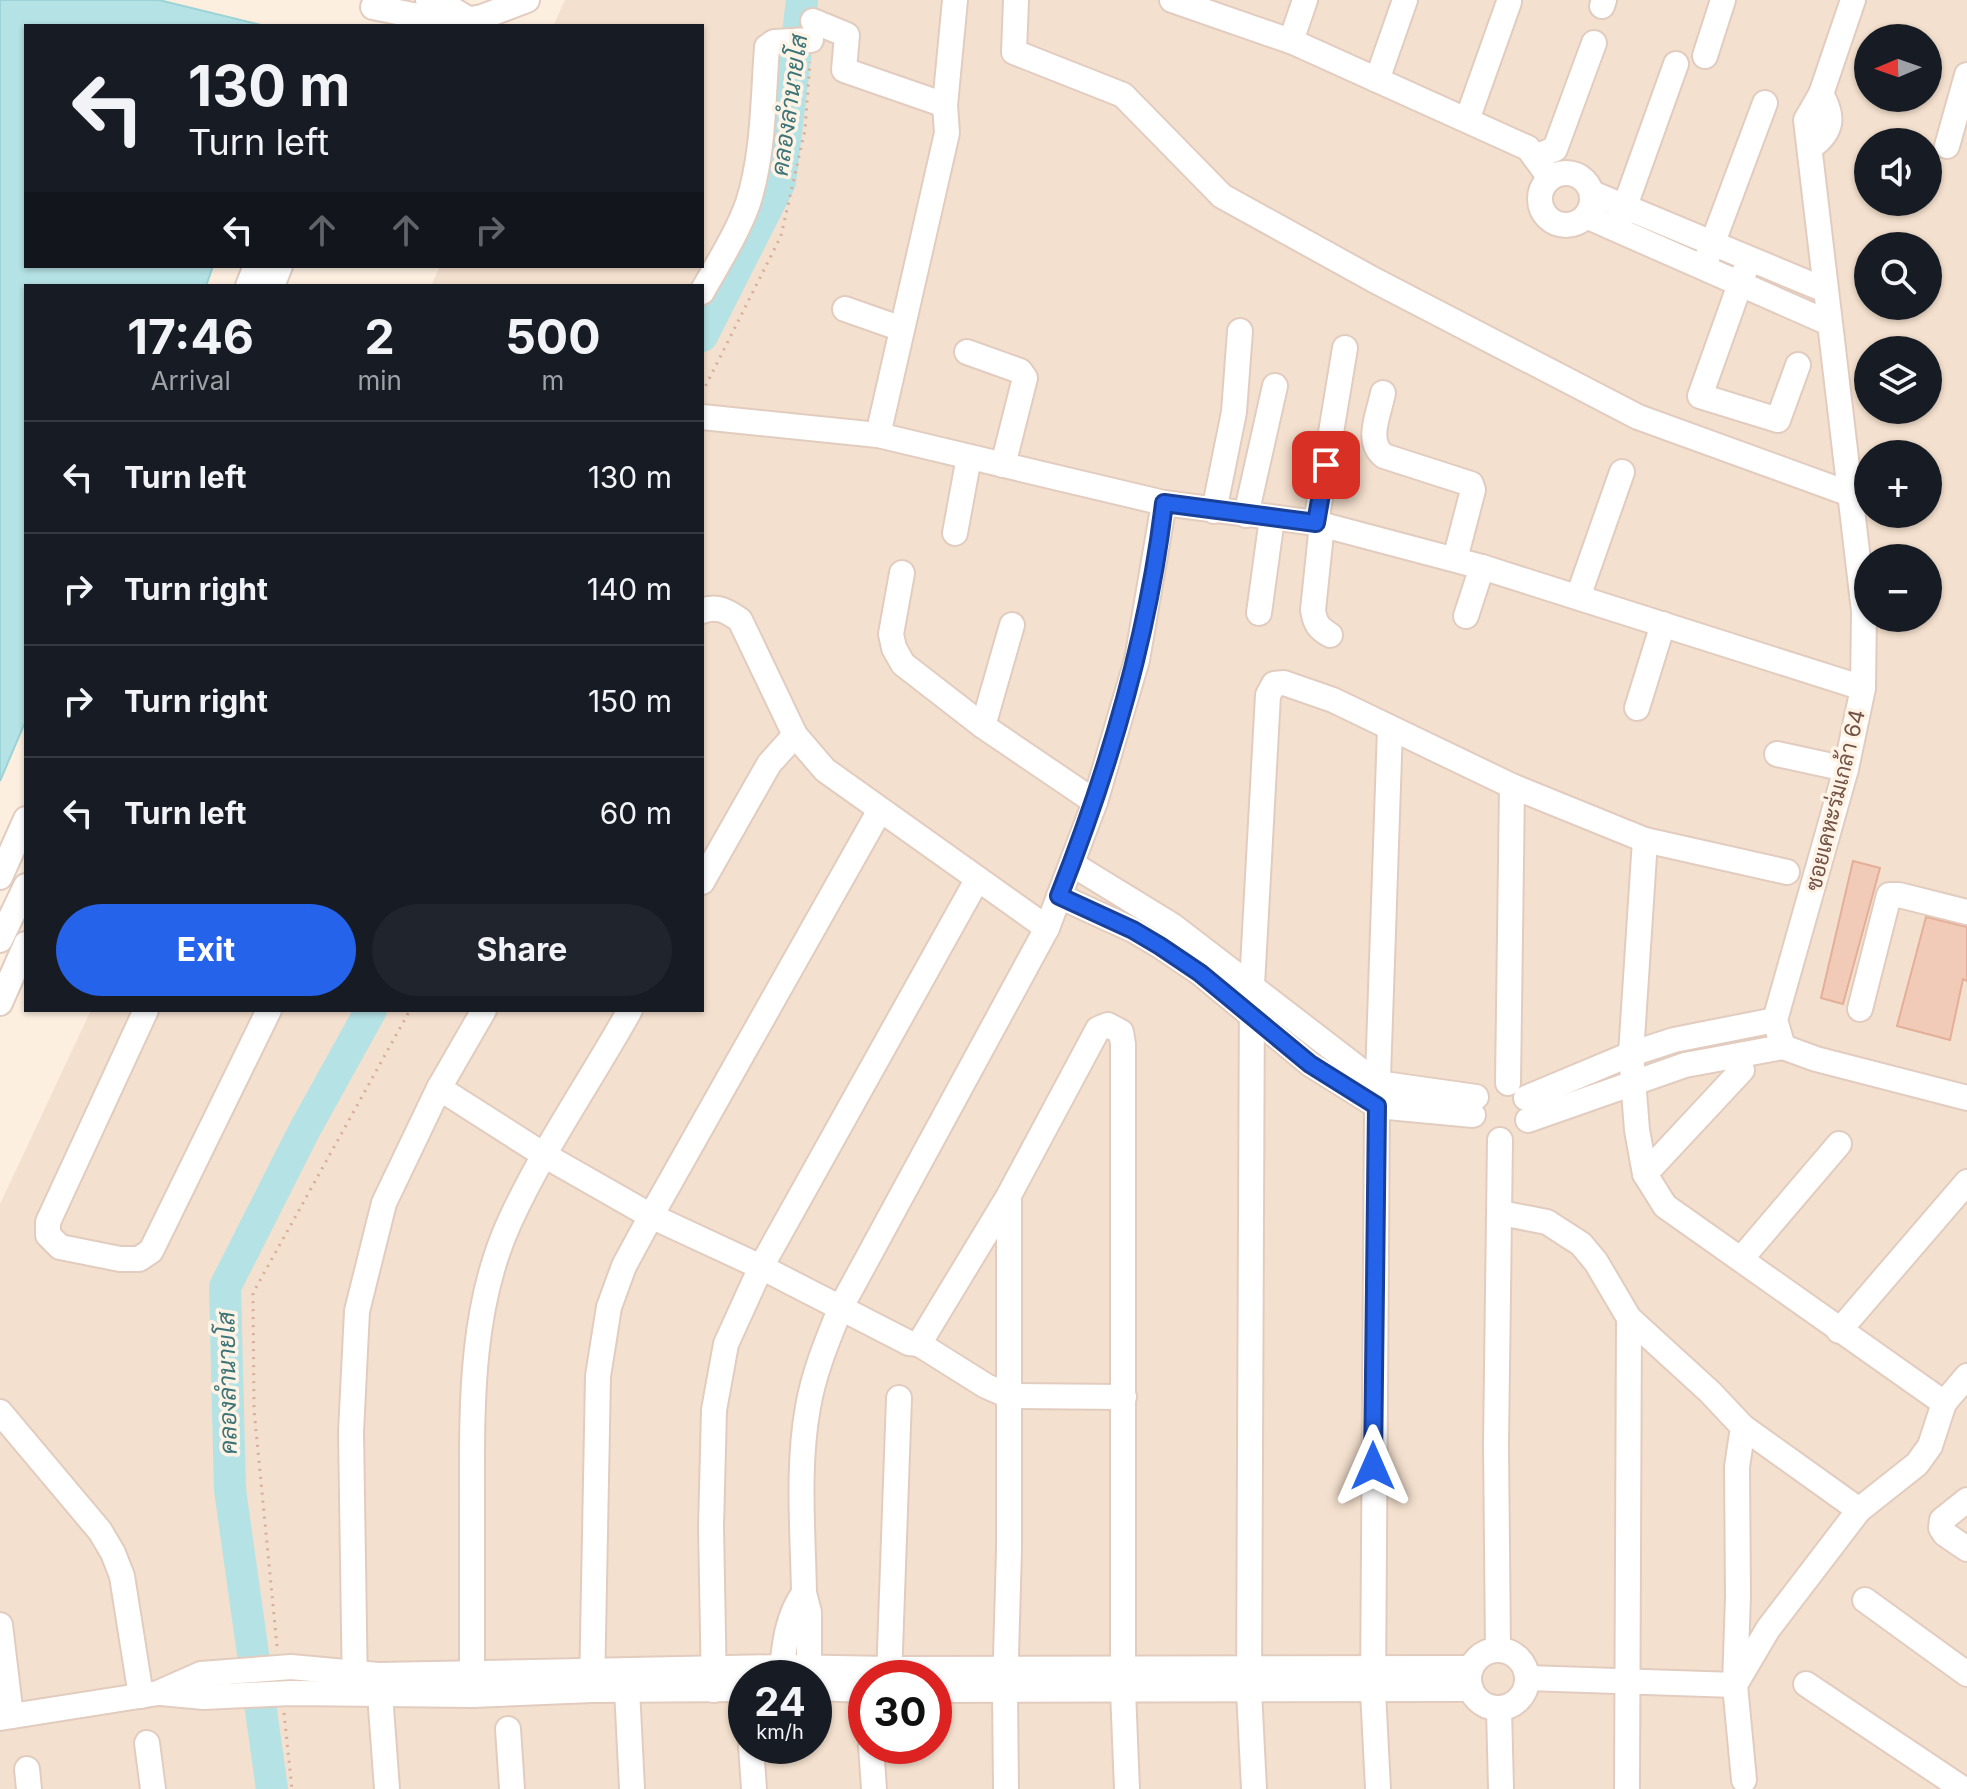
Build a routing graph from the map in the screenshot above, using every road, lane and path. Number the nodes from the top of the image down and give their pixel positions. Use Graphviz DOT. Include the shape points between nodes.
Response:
graph roads {
  1 [pos="428,0"];
  2 [pos="955,0"];
  3 [pos="1016,0"];
  4 [pos="1172,0"];
  5 [pos="1305,0"];
  6 [pos="1405,0"];
  7 [pos="1723,0"];
  8 [pos="1853,0"];
  9 [pos="515,2"];
  10 [pos="1509,2"];
  11 [pos="1201,5"];
  12 [pos="371,11"];
  13 [pos="468,19"];
  14 [pos="810,34"];
  15 [pos="1293,42"];
  16 [pos="1594,43"];
  17 [pos="1705,56"];
  18 [pos="1676,64"];
  19 [pos="1967,75"];
  20 [pos="1377,80"];
  21 [pos="1821,94"];
  22 [pos="1765,103"];
  23 [pos="945,105"];
  24 [pos="1467,120"];
  25 [pos="1947,146"];
  26 [pos="1811,147"];
  27 [pos="1535,157"];
  28 [pos="1550,178"];
  29 [pos="1589,204"];
  30 [pos="1621,218"];
  31 [pos="1713,243"];
  32 [pos="1749,259"];
  33 [pos="1703,268"];
  34 [pos="1740,284"];
  35 [pos="704,288"];
  36 [pos="1825,290"];
  37 [pos="845,309"];
  38 [pos="1829,323"];
  39 [pos="902,329"];
  40 [pos="1240,331"];
  41 [pos="1345,348"];
  42 [pos="967,352"];
  43 [pos="1798,365"];
  44 [pos="1275,386"];
  45 [pos="704,389"];
  46 [pos="1383,393"];
  47 [pos="704,417"];
  48 [pos="878,435"];
  49 [pos="969,457"];
  50 [pos="1003,465"];
  51 [pos="1622,472"];
  52 [pos="1850,494"];
  53 [pos="1164,503"];
  54 [pos="1214,511"];
  55 [pos="1246,515"];
  56 [pos="1272,518"];
  57 [pos="1319,524"];
  58 [pos="955,533"];
  59 [pos="1455,559"];
  60 [pos="1482,567"];
  61 [pos="902,573"];
  62 [pos="1578,597"];
  63 [pos="704,610"];
  64 [pos="1259,613"];
  65 [pos="1466,616"];
  66 [pos="1663,624"];
  67 [pos="1012,625"];
  68 [pos="1330,635"];
  69 [pos="1863,688"];
  70 [pos="1637,708"];
  71 [pos="983,726"];
  72 [pos="1390,728"];
  73 [pos="795,735"];
  74 [pos="1777,754"];
  75 [pos="1846,769"];
  76 [pos="1512,786"];
  77 [pos="1095,802"];
  78 [pos="880,810"];
  79 [pos="24,823"];
  80 [pos="1645,840"];
  81 [pos="1072,864"];
  82 [pos="1787,872"];
  83 [pos="0,877"];
  84 [pos="704,878"];
  85 [pos="977,880"];
  86 [pos="24,890"];
  87 [pos="1059,896"];
  88 [pos="1967,912"];
  89 [pos="1047,928"];
  90 [pos="0,940"];
  91 [pos="24,949"];
  92 [pos="1252,985"];
  93 [pos="0,1003"];
  94 [pos="1860,1009"];
  95 [pos="145,1012"];
  96 [pos="268,1012"];
  97 [pos="409,1012"];
  98 [pos="483,1012"];
  99 [pos="629,1012"];
  100 [pos="1252,1018"];
  101 [pos="1775,1020"];
  102 [pos="1783,1047"];
  103 [pos="1631,1054"];
  104 [pos="1742,1070"];
  105 [pos="1634,1082"];
  106 [pos="439,1088"];
  107 [pos="1377,1095"];
  108 [pos="1967,1098"];
  109 [pos="1521,1100"];
  110 [pos="1474,1106"];
  111 [pos="1500,1140"];
  112 [pos="1839,1144"];
  113 [pos="544,1155"];
  114 [pos="1645,1174"];
  115 [pos="1967,1182"];
  116 [pos="1008,1197"];
  117 [pos="1501,1213"];
  118 [pos="651,1216"];
  119 [pos="1741,1259"];
  120 [pos="761,1267"];
  121 [pos="841,1307"];
  122 [pos="1629,1318"];
  123 [pos="1839,1331"];
  124 [pos="919,1344"];
  125 [pos="1967,1376"];
  126 [pos="1009,1396"];
  127 [pos="1124,1397"];
  128 [pos="899,1398"];
  129 [pos="1944,1403"];
  130 [pos="4,1425"];
  131 [pos="1743,1427"];
  132 [pos="1967,1500"];
  133 [pos="1859,1510"];
  134 [pos="1967,1549"];
  135 [pos="804,1593"];
  136 [pos="1865,1600"];
  137 [pos="0,1625"];
  138 [pos="1498,1650"];
  139 [pos="784,1660"];
  140 [pos="810,1660"];
  141 [pos="889,1660"];
  142 [pos="285,1662"];
  143 [pos="1967,1674"];
  144 [pos="952,1677"];
  145 [pos="728,1678"];
  146 [pos="1471,1678"];
  147 [pos="1527,1678"];
  148 [pos="1249,1679"];
  149 [pos="1373,1679"];
  150 [pos="714,1680"];
  151 [pos="1005,1680"];
  152 [pos="1123,1680"];
  153 [pos="592,1681"];
  154 [pos="1627,1681"];
  155 [pos="354,1683"];
  156 [pos="472,1684"];
  157 [pos="728,1684"];
  158 [pos="1806,1684"];
  159 [pos="1735,1685"];
  160 [pos="202,1686"];
  161 [pos="952,1687"];
  162 [pos="627,1689"];
  163 [pos="380,1694"];
  164 [pos="149,1695"];
  165 [pos="286,1697"];
  166 [pos="1499,1708"];
  167 [pos="6,1717"];
  168 [pos="508,1729"];
  169 [pos="147,1743"];
  170 [pos="752,1764"];
  171 [pos="872,1764"];
  172 [pos="1744,1780"];
  173 [pos="153,1789"];
  174 [pos="292,1789"];
  175 [pos="387,1789"];
  176 [pos="512,1789"];
  177 [pos="632,1789"];
  178 [pos="754,1789"];
  179 [pos="874,1789"];
  180 [pos="1006,1789"];
  181 [pos="1127,1789"];
  182 [pos="1254,1789"];
  183 [pos="1378,1789"];
  184 [pos="1501,1789"];
  185 [pos="1627,1789"];
  186 [pos="1963,1789"];
  1 -- 13 [label="street"];
  2 -- 23 [label="street"];
  3 -- 52 [label="street" via="1014,52 1123,95 1222,196 1638,417"];
  4 -- 11 [label="street"];
  5 -- 15 [label="street"];
  6 -- 20 [label="street"];
  7 -- 17 [label="street"];
  8 -- 21 [label="street"];
  9 -- 13 [label="street"];
  10 -- 24 [label="street"];
  11 -- 15 [label="street"];
  12 -- 13 [label="street" via="440,22"];
  14 -- 23 [label="street" via="847,35 844,70"];
  14 -- 35 [label="street" via="770,43 767,49 761,131 747,203"];
  14 -- 45 [label="path" via="805,130 781,236"];
  15 -- 20 [label="street"];
  16 -- 27 [label="street" via="1555,149"];
  18 -- 30 [label="street"];
  19 -- 25 [label="street"];
  20 -- 24 [label="street"];
  21 -- 26 [label="street, ซอยเคหะร่มเกล้า 64" via="1806,120"];
  21 -- 26 [label="street" via="1829,123 1825,136"];
  22 -- 31 [label="street"];
  23 -- 39 [label="street" via="947,133"];
  24 -- 27 [label="street" via="1528,148"];
  26 -- 36 [label="street, ซอยเคหะร่มเกล้า 64"];
  27 -- 28 [label="street"];
  28 -- 29 [label="street" via="1561,173 1584,179"];
  28 -- 29 [label="street" via="1540,198 1546,215 1561,225 1579,222"];
  29 -- 30 [label="street"];
  30 -- 31 [label="street"];
  30 -- 33 [label="street"];
  31 -- 32 [label="street"];
  31 -- 33 [label="street"];
  32 -- 34 [label="street"];
  32 -- 36 [label="street"];
  33 -- 34 [label="street"];
  34 -- 38 [label="street"];
  34 -- 43 [label="street" via="1700,396 1778,420"];
  36 -- 38 [label="street, ซอยเคหะร่มเกล้า 64"];
  37 -- 39 [label="street"];
  38 -- 52 [label="street, ซอยเคหะร่มเกล้า 64"];
  39 -- 48 [label="street"];
  40 -- 54 [label="street" via="1234,412"];
  41 -- 57 [label="street"];
  42 -- 50 [label="street" via="1020,371 1025,378"];
  44 -- 55 [label="street"];
  46 -- 59 [label="street" via="1374,435 1377,451 1471,484"];
  47 -- 48 [label="street"];
  48 -- 49 [label="street"];
  49 -- 50 [label="street"];
  49 -- 58 [label="street"];
  50 -- 53 [label="street"];
  51 -- 62 [label="street"];
  52 -- 69 [label="street, ซอยเคหะร่มเกล้า 64" via="1864,611"];
  53 -- 54 [label="street"];
  53 -- 77 [label="street" via="1137,660"];
  54 -- 55 [label="street"];
  55 -- 56 [label="street"];
  56 -- 57 [label="street"];
  56 -- 64 [label="street"];
  57 -- 59 [label="street"];
  57 -- 68 [label="street" via="1313,610 1315,622"];
  59 -- 60 [label="street"];
  60 -- 62 [label="street"];
  60 -- 65 [label="street"];
  61 -- 71 [label="street" via="891,634 894,648 903,664"];
  62 -- 66 [label="street"];
  63 -- 73 [label="street" via="727,611 740,620"];
  66 -- 69 [label="street"];
  66 -- 70 [label="street"];
  67 -- 71 [label="street"];
  69 -- 75 [label="street, ซอยเคหะร่มเกล้า 64"];
  71 -- 77 [label="street"];
  72 -- 76 [label="street"];
  72 -- 92 [label="street" via="1284,683 1274,684 1268,695"];
  72 -- 107 [label="street"];
  73 -- 78 [label="street" via="825,770"];
  73 -- 84 [label="street" via="769,764"];
  74 -- 75 [label="street"];
  75 -- 101 [label="street, ซอยเคหะร่มเกล้า 64"];
  76 -- 80 [label="street"];
  76 -- 109 [label="street"];
  77 -- 81 [label="street"];
  78 -- 85 [label="street"];
  78 -- 118 [label="street"];
  79 -- 83 [label="street"];
  80 -- 82 [label="street"];
  80 -- 103 [label="street"];
  81 -- 87 [label="street"];
  81 -- 92 [label="street" via="1173,926"];
  85 -- 89 [label="street"];
  85 -- 120 [label="street"];
  86 -- 90 [label="street"];
  87 -- 89 [label="street"];
  87 -- 100 [label="street" via="1160,946"];
  88 -- 94 [label="street" via="1889,895"];
  89 -- 121 [label="street"];
  91 -- 93 [label="street"];
  92 -- 100 [label="street"];
  92 -- 107 [label="street"];
  95 -- 96 [label="street" via="48,1222 48,1235 60,1247 120,1259 139,1259 151,1251"];
  97 -- 142 [label="path" via="253,1293 254,1410"];
  98 -- 106 [label="street"];
  99 -- 113 [label="street"];
  100 -- 107 [label="street" via="1310,1064"];
  100 -- 148 [label="street"];
  101 -- 102 [label="street"];
  101 -- 103 [label="street"];
  102 -- 105 [label="street" via="1685,1065"];
  102 -- 108 [label="street"];
  103 -- 105 [label="street"];
  103 -- 109 [label="street"];
  104 -- 114 [label="street"];
  105 -- 109 [label="street"];
  105 -- 114 [label="street"];
  106 -- 113 [label="street"];
  106 -- 155 [label="street" via="384,1203 357,1311 351,1432"];
  107 -- 110 [label="street"];
  107 -- 149 [label="street"];
  109 -- 110 [label="street" via="1489,1085"];
  109 -- 111 [label="street" via="1520,1133"];
  110 -- 111 [label="street" via="1482,1133"];
  111 -- 117 [label="street"];
  112 -- 119 [label="street"];
  113 -- 118 [label="street"];
  113 -- 156 [label="street" via="509,1222 485,1294 477,1349"];
  114 -- 119 [label="street" via="1665,1206"];
  115 -- 123 [label="street"];
  116 -- 124 [label="street"];
  116 -- 126 [label="street"];
  116 -- 127 [label="street" via="1098,1029 1115,1027 1123,1044"];
  117 -- 122 [label="street" via="1547,1222 1581,1244"];
  117 -- 138 [label="street"];
  118 -- 120 [label="street"];
  118 -- 153 [label="street" via="609,1307 598,1376"];
  119 -- 123 [label="street"];
  120 -- 121 [label="street"];
  120 -- 150 [label="street" via="726,1344 714,1410"];
  121 -- 124 [label="street"];
  121 -- 135 [label="street" via="808,1407"];
  122 -- 131 [label="street"];
  122 -- 154 [label="street"];
  123 -- 129 [label="street"];
  124 -- 126 [label="street"];
  125 -- 129 [label="street"];
  126 -- 127 [label="street"];
  126 -- 151 [label="street"];
  127 -- 152 [label="street"];
  128 -- 141 [label="street"];
  129 -- 133 [label="street" via="1930,1446 1917,1464"];
  130 -- 164 [label="street" via="100,1531 113,1553"];
  131 -- 133 [label="street"];
  131 -- 159 [label="street" via="1737,1467"];
  132 -- 134 [label="street" via="1942,1520 1941,1528"];
  133 -- 159 [label="street" via="1768,1629"];
  135 -- 139 [label="street" via="793,1608"];
  135 -- 140 [label="street"];
  136 -- 143 [label="street"];
  137 -- 167 [label="street"];
  138 -- 146 [label="street" via="1478,1658"];
  138 -- 147 [label="street" via="1518,1658"];
  142 -- 155 [label="street"];
  142 -- 160 [label="street"];
  144 -- 151 [label="street"];
  145 -- 150 [label="street"];
  146 -- 149 [label="street"];
  146 -- 166 [label="street" via="1477,1700"];
  147 -- 154 [label="street"];
  147 -- 166 [label="street" via="1519,1699"];
  148 -- 149 [label="street"];
  148 -- 152 [label="street"];
  148 -- 182 [label="street"];
  149 -- 183 [label="street"];
  150 -- 153 [label="street"];
  150 -- 157 [label="street"];
  150 -- 162 [label="street"];
  151 -- 152 [label="street"];
  151 -- 161 [label="street"];
  151 -- 180 [label="street"];
  152 -- 181 [label="street"];
  153 -- 156 [label="street"];
  153 -- 162 [label="street"];
  154 -- 159 [label="street"];
  154 -- 185 [label="street"];
  155 -- 156 [label="street" via="378,1675"];
  155 -- 163 [label="street"];
  155 -- 165 [label="street"];
  156 -- 163 [label="street"];
  158 -- 186 [label="street"];
  159 -- 172 [label="street"];
  160 -- 164 [label="street"];
  160 -- 165 [label="street"];
  162 -- 177 [label="street"];
  163 -- 175 [label="street"];
  164 -- 167 [label="street"];
  165 -- 174 [label="path"];
  166 -- 184 [label="street"];
  168 -- 176 [label="street"];
  169 -- 173 [label="street"];
  170 -- 178 [label="street"];
  171 -- 179 [label="street"];
}
